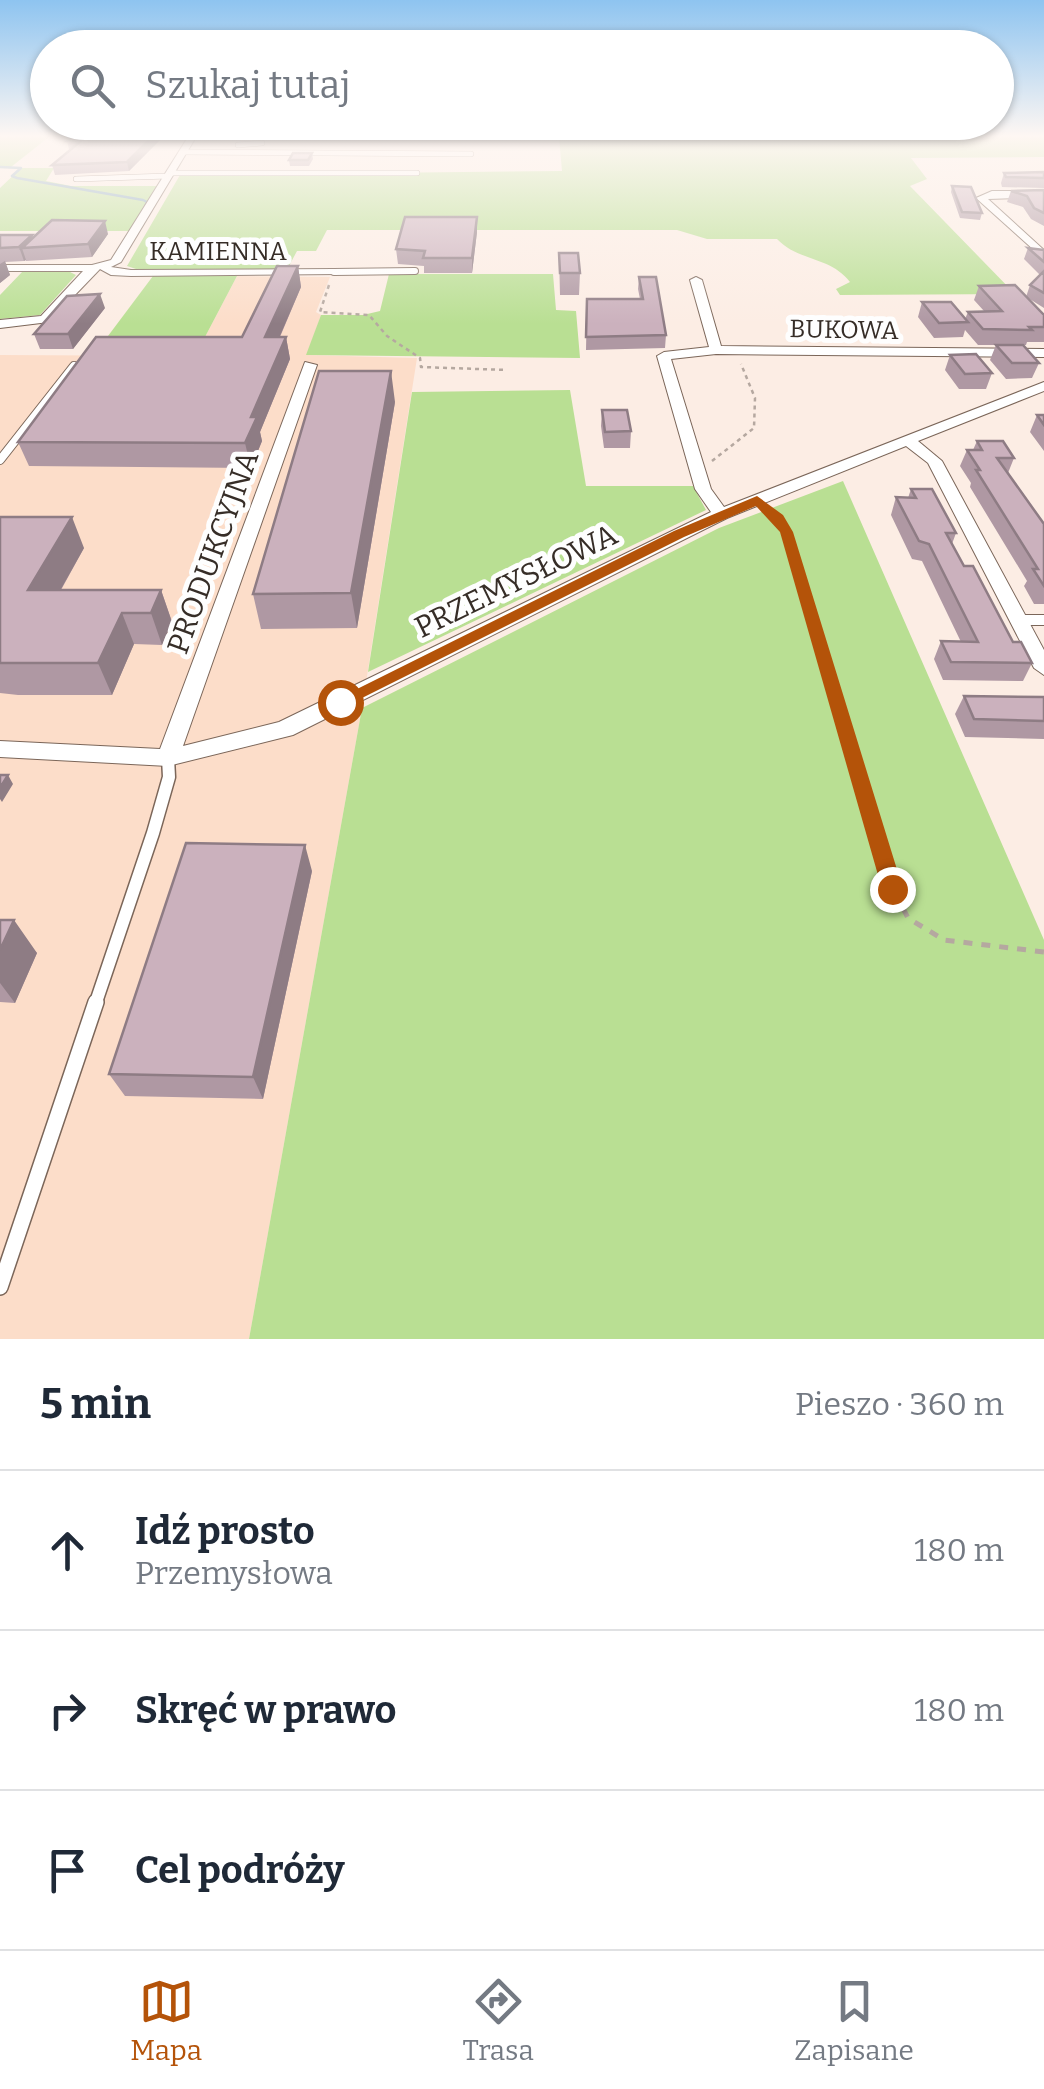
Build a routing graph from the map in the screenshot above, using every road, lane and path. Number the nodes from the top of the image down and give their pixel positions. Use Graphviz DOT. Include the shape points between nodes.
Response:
graph roads {
  1 [pos="154,199"];
  2 [pos="983,199"];
  3 [pos="1044,256"];
  4 [pos="0,268"];
  5 [pos="98,268"];
  6 [pos="415,271"];
  7 [pos="334,272"];
  8 [pos="696,280"];
  9 [pos="0,324"];
  10 [pos="716,350"];
  11 [pos="735,350"];
  12 [pos="1044,354"];
  13 [pos="310,364"];
  14 [pos="74,366"];
  15 [pos="507,370"];
  16 [pos="1041,391"];
  17 [pos="908,440"];
  18 [pos="0,460"];
  19 [pos="699,476"];
  20 [pos="757,500"];
  21 [pos="721,514"];
  22 [pos="1018,620"];
  23 [pos="1044,620"];
  24 [pos="1044,668"];
  25 [pos="0,749"];
  26 [pos="168,758"];
  27 [pos="1044,952"];
  28 [pos="0,1287"];
  1 -- 5 [label="street" via="117,260"];
  2 -- 3 [label="street"];
  4 -- 5 [label="street, KAMIENNA"];
  5 -- 7 [label="street, KAMIENNA"];
  5 -- 9 [label="street" via="45,319"];
  6 -- 7 [label="lane"];
  7 -- 15 [label="path" via="320,312 369,315 386,336 420,358 421,366"];
  8 -- 10 [label="street"];
  10 -- 11 [label="street, BUKOWA"];
  10 -- 19 [label="street, BUKOWA" via="664,356"];
  11 -- 12 [label="street, BUKOWA"];
  11 -- 19 [label="path" via="754,398 754,428"];
  13 -- 26 [label="street, PRODUKCYJNA"];
  14 -- 18 [label="lane"];
  16 -- 17 [label="street, PRZEMYSŁOWA"];
  17 -- 20 [label="street, PRZEMYSŁOWA"];
  17 -- 22 [label="street" via="934,461"];
  19 -- 21 [label="street"];
  20 -- 21 [label="street, PRZEMYSŁOWA"];
  20 -- 27 [label="path" via="786,532 892,889 908,918 944,940"];
  21 -- 26 [label="street, PRZEMYSŁOWA" via="284,728"];
  22 -- 23 [label="lane"];
  22 -- 24 [label="street"];
  25 -- 26 [label="street, PRZEMYSŁOWA"];
  26 -- 28 [label="lane" via="169,778 152,833"];
}
